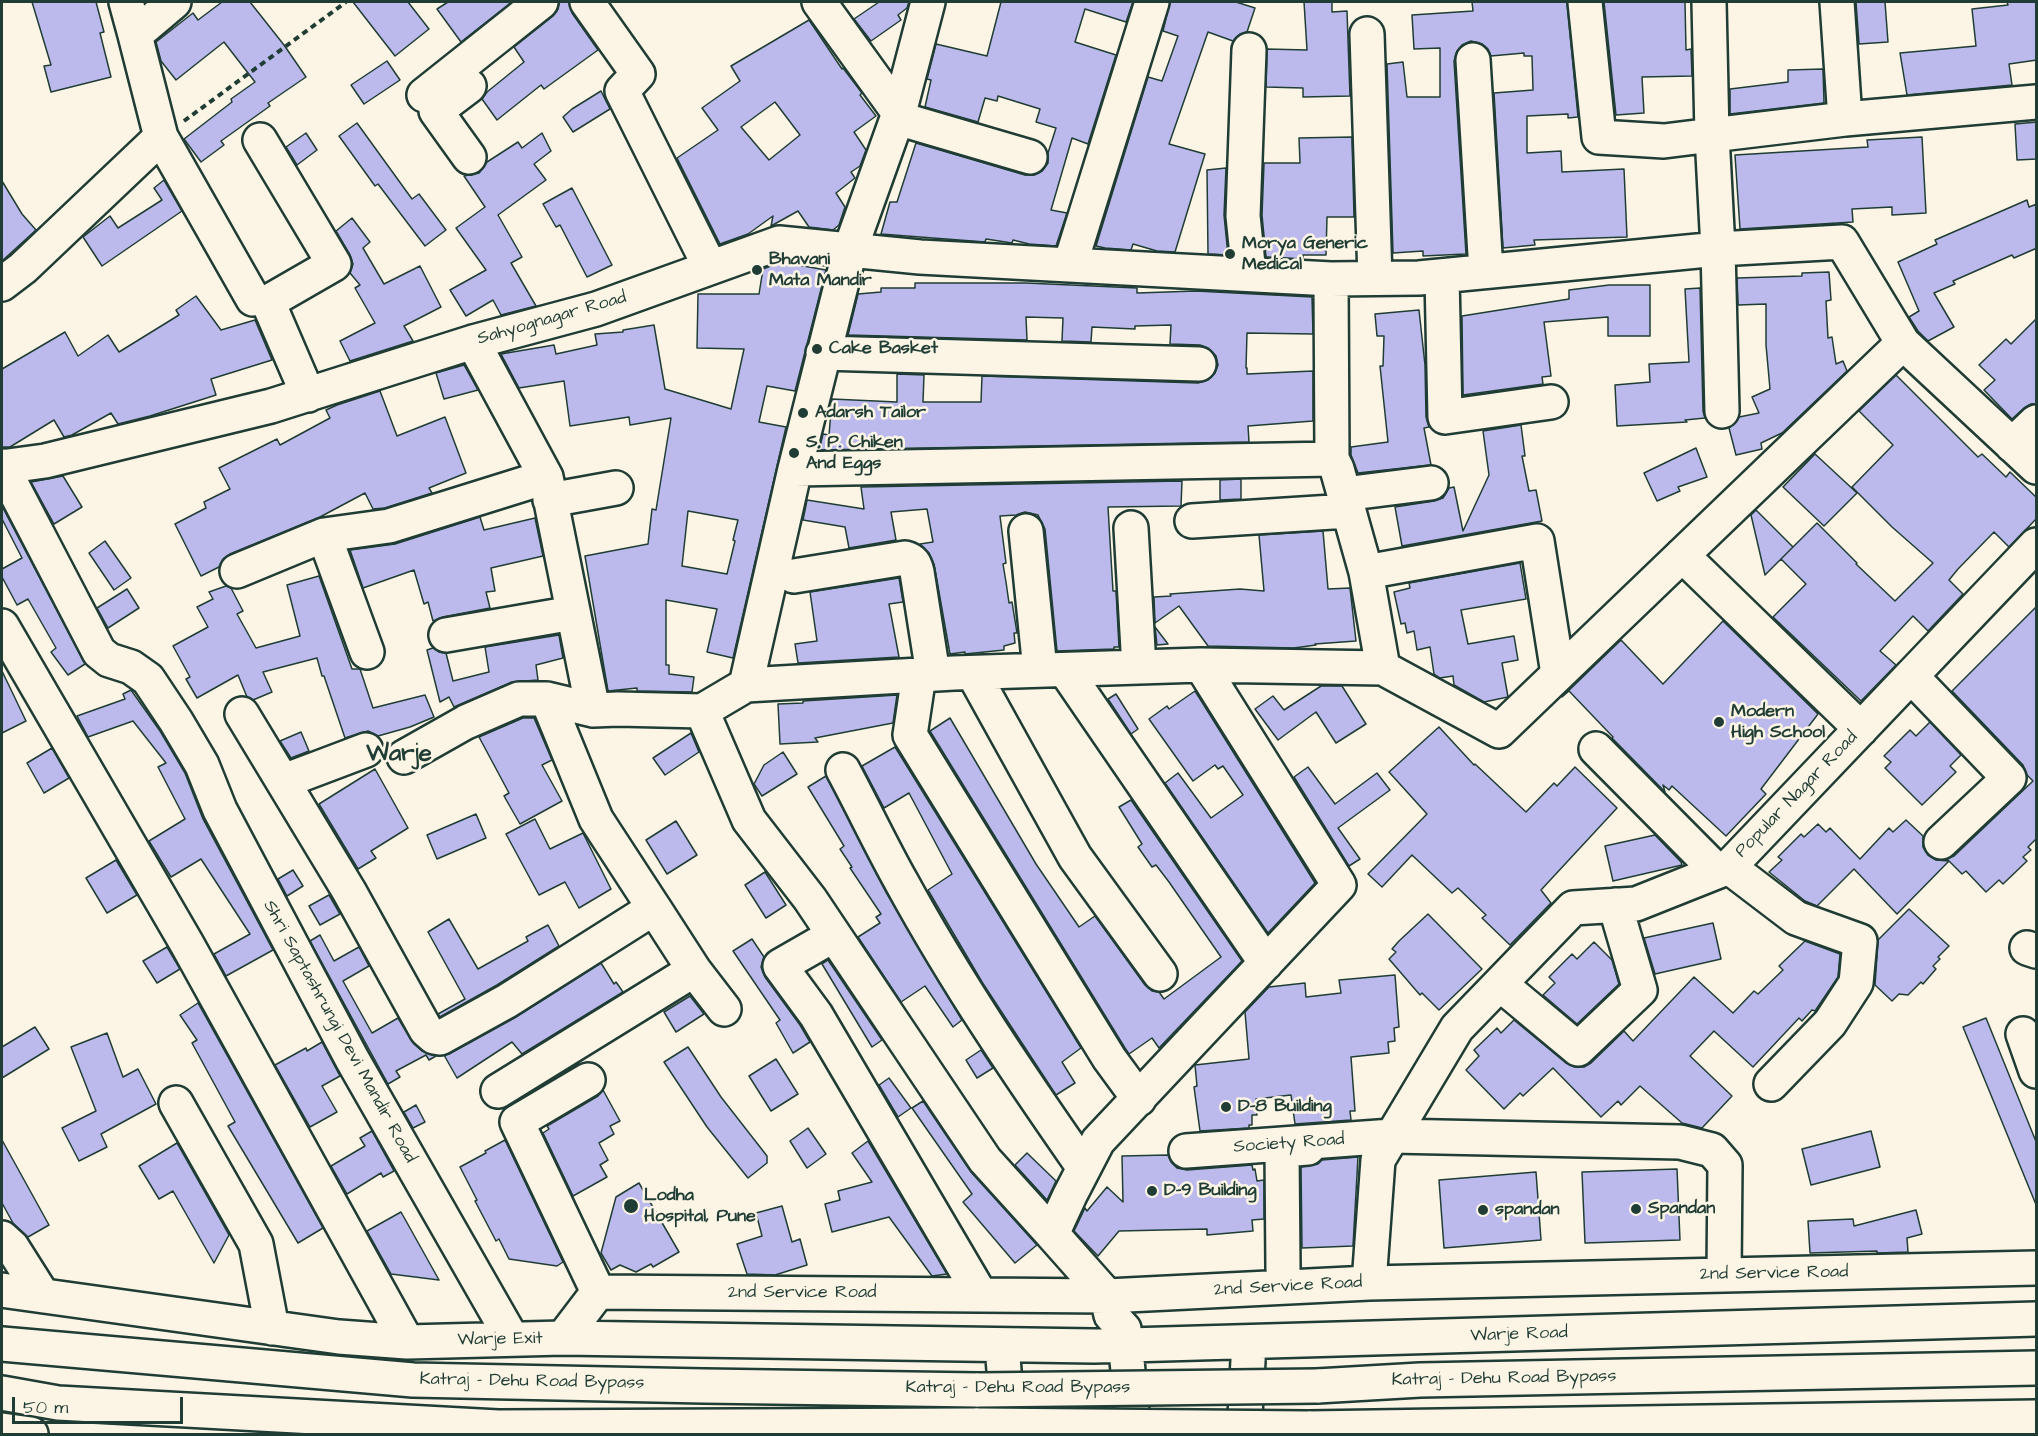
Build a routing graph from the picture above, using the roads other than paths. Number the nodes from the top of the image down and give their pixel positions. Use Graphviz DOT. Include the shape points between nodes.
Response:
graph roads {
  1 [pos="126,2"];
  2 [pos="174,2"];
  3 [pos="541,2"];
  4 [pos="587,2"];
  5 [pos="819,2"];
  6 [pos="928,2"];
  7 [pos="1152,2"];
  8 [pos="1585,2"];
  9 [pos="1709,2"];
  10 [pos="1837,2"];
  11 [pos="135,34"];
  12 [pos="1367,34"];
  13 [pos="1249,50"];
  14 [pos="472,59"];
  15 [pos="1473,60"];
  16 [pos="424,95"];
  17 [pos="2037,102"];
  18 [pos="898,116"];
  19 [pos="1845,119"];
  20 [pos="1712,135"];
  21 [pos="161,137"];
  22 [pos="260,140"];
  23 [pos="469,157"];
  24 [pos="1030,157"];
  25 [pos="1718,249"];
  26 [pos="850,250"];
  27 [pos="1070,265"];
  28 [pos="710,267"];
  29 [pos="1486,271"];
  30 [pos="1249,274"];
  31 [pos="1442,276"];
  32 [pos="1375,278"];
  33 [pos="1331,279"];
  34 [pos="2,284"];
  35 [pos="253,299"];
  36 [pos="473,342"];
  37 [pos="1903,343"];
  38 [pos="823,353"];
  39 [pos="1199,364"];
  40 [pos="308,395"];
  41 [pos="1551,402"];
  42 [pos="1722,411"];
  43 [pos="2037,422"];
  44 [pos="2012,445"];
  45 [pos="1332,459"];
  46 [pos="2,467"];
  47 [pos="2037,467"];
  48 [pos="795,469"];
  49 [pos="1431,483"];
  50 [pos="616,488"];
  51 [pos="548,489"];
  52 [pos="1346,502"];
  53 [pos="1192,521"];
  54 [pos="1131,528"];
  55 [pos="1026,531"];
  56 [pos="324,535"];
  57 [pos="2037,545"];
  58 [pos="1682,555"];
  59 [pos="237,571"];
  60 [pos="1366,572"];
  61 [pos="794,576"];
  62 [pos="573,613"];
  63 [pos="2,626"];
  64 [pos="446,635"];
  65 [pos="367,652"];
  66 [pos="1201,665"];
  67 [pos="1139,667"];
  68 [pos="1383,668"];
  69 [pos="1053,670"];
  70 [pos="973,673"];
  71 [pos="1558,674"];
  72 [pos="926,675"];
  73 [pos="1911,676"];
  74 [pos="746,685"];
  75 [pos="547,699"];
  76 [pos="593,710"];
  77 [pos="702,711"];
  78 [pos="242,714"];
  79 [pos="1861,729"];
  80 [pos="1596,749"];
  81 [pos="366,750"];
  82 [pos="404,757"];
  83 [pos="843,770"];
  84 [pos="284,781"];
  85 [pos="1941,842"];
  86 [pos="1723,869"];
  87 [pos="1615,905"];
  88 [pos="654,908"];
  89 [pos="834,934"];
  90 [pos="1266,963"];
  91 [pos="694,970"];
  92 [pos="1160,974"];
  93 [pos="1500,984"];
  94 [pos="724,1009"];
  95 [pos="2023,1034"];
  96 [pos="2037,1071"];
  97 [pos="588,1080"];
  98 [pos="1771,1084"];
  99 [pos="498,1091"];
  100 [pos="1139,1099"];
  101 [pos="176,1103"];
  102 [pos="1390,1140"];
  103 [pos="1186,1151"];
  104 [pos="1084,1168"];
  105 [pos="1052,1234"];
  106 [pos="5,1244"];
  107 [pos="2037,1268"];
  108 [pos="1283,1269"];
  109 [pos="1724,1275"];
  110 [pos="1369,1283"];
  111 [pos="2,1290"];
  112 [pos="598,1292"];
  113 [pos="980,1294"];
  114 [pos="43,1296"];
  115 [pos="1109,1306"];
  116 [pos="2037,1319"];
  117 [pos="272,1328"];
  118 [pos="563,1338"];
  119 [pos="512,1339"];
  120 [pos="407,1342"];
  121 [pos="1249,1342"];
  122 [pos="2,1344"];
  123 [pos="1002,1345"];
  124 [pos="1110,1346"];
  125 [pos="2037,1368"];
  126 [pos="2,1393"];
  127 [pos="2037,1418"];
  128 [pos="2,1430"];
  129 [pos="31,1434"];
  130 [pos="1009,1434"];
  131 [pos="1101,1434"];
  132 [pos="1134,1434"];
  133 [pos="1244,1434"];
  1 -- 11 [label="main road"];
  2 -- 11 [label="main road"];
  3 -- 14 [label="main road"];
  4 -- 28 [label="main road" via="638,74 622,91"];
  5 -- 18 [label="main road"];
  6 -- 18 [label="main road"];
  7 -- 27 [label="main road"];
  8 -- 20 [label="main road" via="1599,136 1664,141"];
  9 -- 20 [label="main road"];
  10 -- 19 [label="main road"];
  11 -- 21 [label="main road"];
  12 -- 32 [label="main road"];
  13 -- 30 [label="main road" via="1243,216"];
  14 -- 16 [label="main road"];
  14 -- 23 [label="main road" via="483,74 436,111"];
  15 -- 29 [label="main road"];
  17 -- 19 [label="main road"];
  18 -- 24 [label="main road"];
  18 -- 26 [label="main road"];
  19 -- 20 [label="main road"];
  20 -- 25 [label="main road"];
  21 -- 34 [label="main road"];
  21 -- 35 [label="main road"];
  22 -- 40 [label="main road" via="334,264 268,302"];
  25 -- 29 [label="main road, Sahyognagar Road"];
  25 -- 37 [label="main road, Sahyognagar Road" via="1842,242"];
  25 -- 42 [label="main road"];
  26 -- 27 [label="main road, Sahyognagar Road"];
  26 -- 28 [label="main road, Sahyognagar Road" via="779,243"];
  26 -- 38 [label="main road"];
  27 -- 30 [label="main road, Sahyognagar Road"];
  28 -- 36 [label="main road, Sahyognagar Road" via="596,309"];
  29 -- 31 [label="main road, Sahyognagar Road"];
  30 -- 33 [label="main road, Sahyognagar Road"];
  31 -- 32 [label="main road, Sahyognagar Road"];
  31 -- 41 [label="main road" via="1445,417"];
  32 -- 33 [label="main road, Sahyognagar Road"];
  33 -- 45 [label="main road"];
  36 -- 40 [label="main road, Sahyognagar Road"];
  36 -- 51 [label="main road"];
  37 -- 44 [label="main road"];
  37 -- 58 [label="main road"];
  38 -- 39 [label="main road"];
  38 -- 48 [label="main road"];
  40 -- 46 [label="main road, Sahyognagar Road" via="45,461"];
  43 -- 44 [label="main road"];
  44 -- 47 [label="main road"];
  45 -- 48 [label="main road"];
  45 -- 52 [label="main road"];
  46 -- 119 [label="main road, Shri Saptashrungi Devi Mandir Road" via="99,652 148,679 202,765 220,810 351,1059"];
  48 -- 74 [label="main road"];
  49 -- 52 [label="main road"];
  50 -- 51 [label="main road"];
  51 -- 56 [label="main road" via="389,526"];
  51 -- 62 [label="main road"];
  52 -- 53 [label="main road"];
  52 -- 60 [label="main road"];
  54 -- 67 [label="main road"];
  55 -- 69 [label="main road"];
  56 -- 59 [label="main road"];
  56 -- 65 [label="main road"];
  57 -- 73 [label="main road, Popular Nagar Road"];
  58 -- 71 [label="main road"];
  58 -- 79 [label="main road"];
  60 -- 68 [label="main road"];
  60 -- 71 [label="main road" via="1537,541"];
  61 -- 72 [label="main road" via="911,559 917,572"];
  62 -- 64 [label="main road"];
  62 -- 76 [label="main road"];
  63 -- 120 [label="main road" via="188,944"];
  66 -- 67 [label="main road"];
  66 -- 68 [label="main road"];
  66 -- 90 [label="main road" via="1339,885"];
  67 -- 69 [label="main road"];
  68 -- 71 [label="main road" via="1500,731"];
  69 -- 70 [label="main road"];
  69 -- 90 [label="main road"];
  70 -- 72 [label="main road"];
  70 -- 92 [label="main road" via="1075,857"];
  72 -- 74 [label="main road"];
  72 -- 100 [label="main road" via="910,735 1109,1058"];
  73 -- 79 [label="main road, Popular Nagar Road"];
  73 -- 85 [label="main road" via="2009,778"];
  74 -- 77 [label="main road"];
  75 -- 76 [label="main road"];
  75 -- 82 [label="main road" via="519,699 465,722"];
  75 -- 88 [label="main road" via="596,819"];
  76 -- 77 [label="main road"];
  77 -- 89 [label="main road" via="749,819"];
  78 -- 84 [label="main road"];
  79 -- 86 [label="main road, Popular Nagar Road"];
  80 -- 86 [label="main road"];
  81 -- 84 [label="main road"];
  83 -- 104 [label="main road" via="902,884 948,961"];
  84 -- 88 [label="main road" via="426,1030 434,1037 440,1038 507,1001"];
  86 -- 87 [label="main road, Popular Nagar Road" via="1635,904"];
  86 -- 98 [label="main road" via="1796,918 1860,941 1856,983 1830,1023"];
  87 -- 93 [label="main road, Popular Nagar Road" via="1573,908"];
  87 -- 93 [label="main road" via="1640,990 1578,1049"];
  88 -- 91 [label="main road"];
  89 -- 105 [label="main road" via="985,1160"];
  89 -- 113 [label="main road" via="780,966 816,1015"];
  90 -- 100 [label="main road"];
  91 -- 94 [label="main road"];
  91 -- 99 [label="main road"];
  93 -- 102 [label="main road, Popular Nagar Road" via="1457,1028"];
  95 -- 96 [label="main road"];
  97 -- 112 [label="main road" via="518,1122"];
  100 -- 104 [label="main road" via="1098,1141"];
  101 -- 117 [label="main road" via="256,1244"];
  102 -- 103 [label="main road, Society Road"];
  102 -- 108 [label="main road" via="1282,1149"];
  102 -- 109 [label="main road" via="1680,1142 1712,1150 1725,1165"];
  102 -- 110 [label="main road, Popular Nagar Road" via="1378,1160"];
  104 -- 105 [label="main road"];
  105 -- 115 [label="main road"];
  106 -- 114 [label="main road"];
  107 -- 109 [label="main road, 2nd Service Road"];
  109 -- 110 [label="main road, 2nd Service Road"];
  110 -- 115 [label="main road, 2nd Service Road"];
  111 -- 114 [label="main road, Warje Exit"];
  112 -- 113 [label="main road, 2nd Service Road"];
  112 -- 118 [label="main road"];
  113 -- 115 [label="main road, 2nd Service Road"];
  114 -- 117 [label="main road, Warje Exit"];
  115 -- 124 [label="main road" via="1124,1329"];
  116 -- 121 [label="main road, Warje Road"];
  117 -- 120 [label="main road, Warje Exit"];
  118 -- 119 [label="main road, Warje Exit"];
  118 -- 123 [label="main road, Warje Exit"];
  119 -- 120 [label="main road, Warje Exit"];
  121 -- 124 [label="main road, Warje Road"];
  121 -- 133 [label="main road"];
  122 -- 125 [label="main road, Katraj - Dehu Road Bypass, bridge" via="413,1380 979,1390 1317,1386 1419,1380"];
  123 -- 124 [label="main road, Warje Road"];
  123 -- 130 [label="main road"];
  124 -- 131 [label="main road"];
  124 -- 132 [label="main road"];
  126 -- 127 [label="main road, Katraj - Dehu Road Bypass, bridge" via="58,1403 498,1428 1308,1428"];
  128 -- 129 [label="main road"];
}
